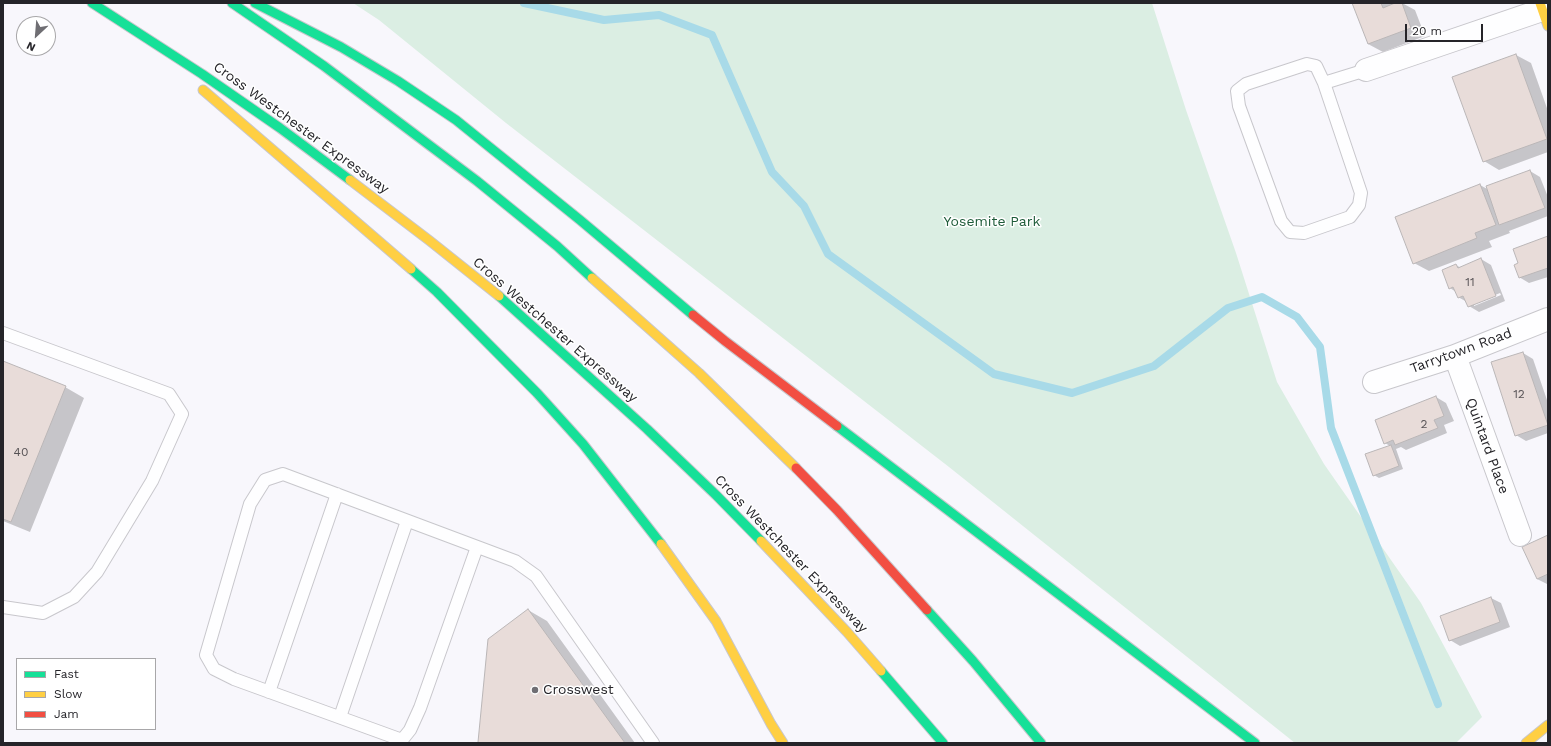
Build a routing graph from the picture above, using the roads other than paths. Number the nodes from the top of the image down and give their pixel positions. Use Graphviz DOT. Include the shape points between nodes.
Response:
graph roads {
  1 [pos="92,3"];
  2 [pos="232,3"];
  3 [pos="255,3"];
  4 [pos="1543,13"];
  5 [pos="125,23"];
  6 [pos="1366,70"];
  7 [pos="185,75"];
  8 [pos="1324,83"];
  9 [pos="198,85"];
  10 [pos="1548,319"];
  11 [pos="3,333"];
  12 [pos="1455,356"];
  13 [pos="1374,382"];
  14 [pos="337,494"];
  15 [pos="407,521"];
  16 [pos="1520,535"];
  17 [pos="477,548"];
  18 [pos="3,607"];
  19 [pos="269,692"];
  20 [pos="340,717"];
  21 [pos="1548,725"];
  22 [pos="653,743"];
  23 [pos="783,743"];
  24 [pos="943,743"];
  25 [pos="1041,743"];
  26 [pos="1255,743"];
  27 [pos="1526,743"];
  1 -- 5 [label="main road, Cross Westchester Expressway"];
  2 -- 25 [label="main road" via="324,66 477,181 557,246 699,374 770,441 842,515 973,661"];
  3 -- 26 [label="main road" via="341,47 456,120 732,345"];
  4 -- 6 [label="street"];
  5 -- 7 [label="main road"];
  5 -- 24 [label="main road, Cross Westchester Expressway" via="280,128 430,240 508,304 641,424 782,562"];
  6 -- 8 [label="lane"];
  8 -- 8 [label="lane" via="1316,66 1307,64 1246,84 1237,91 1239,106 1281,221 1290,232 1304,234 1350,217 1359,206 1362,193"];
  9 -- 23 [label="main road" via="386,246 431,287 537,393 597,462 677,565 716,621"];
  10 -- 12 [label="street, Tarrytown Road"];
  11 -- 18 [label="lane" via="169,394 182,414 152,481 97,572 74,597 43,613"];
  12 -- 13 [label="street, Tarrytown Road"];
  12 -- 16 [label="street, Quintard Place"];
  14 -- 15 [label="lane"];
  14 -- 19 [label="lane"];
  14 -- 19 [label="lane" via="283,474 265,480 250,504 206,655 214,668 234,679"];
  15 -- 17 [label="lane"];
  15 -- 20 [label="lane"];
  17 -- 20 [label="lane" via="420,708 410,730 402,740"];
  17 -- 22 [label="lane" via="514,561 536,576"];
  19 -- 20 [label="lane"];
  21 -- 27 [label="main road"];
}
